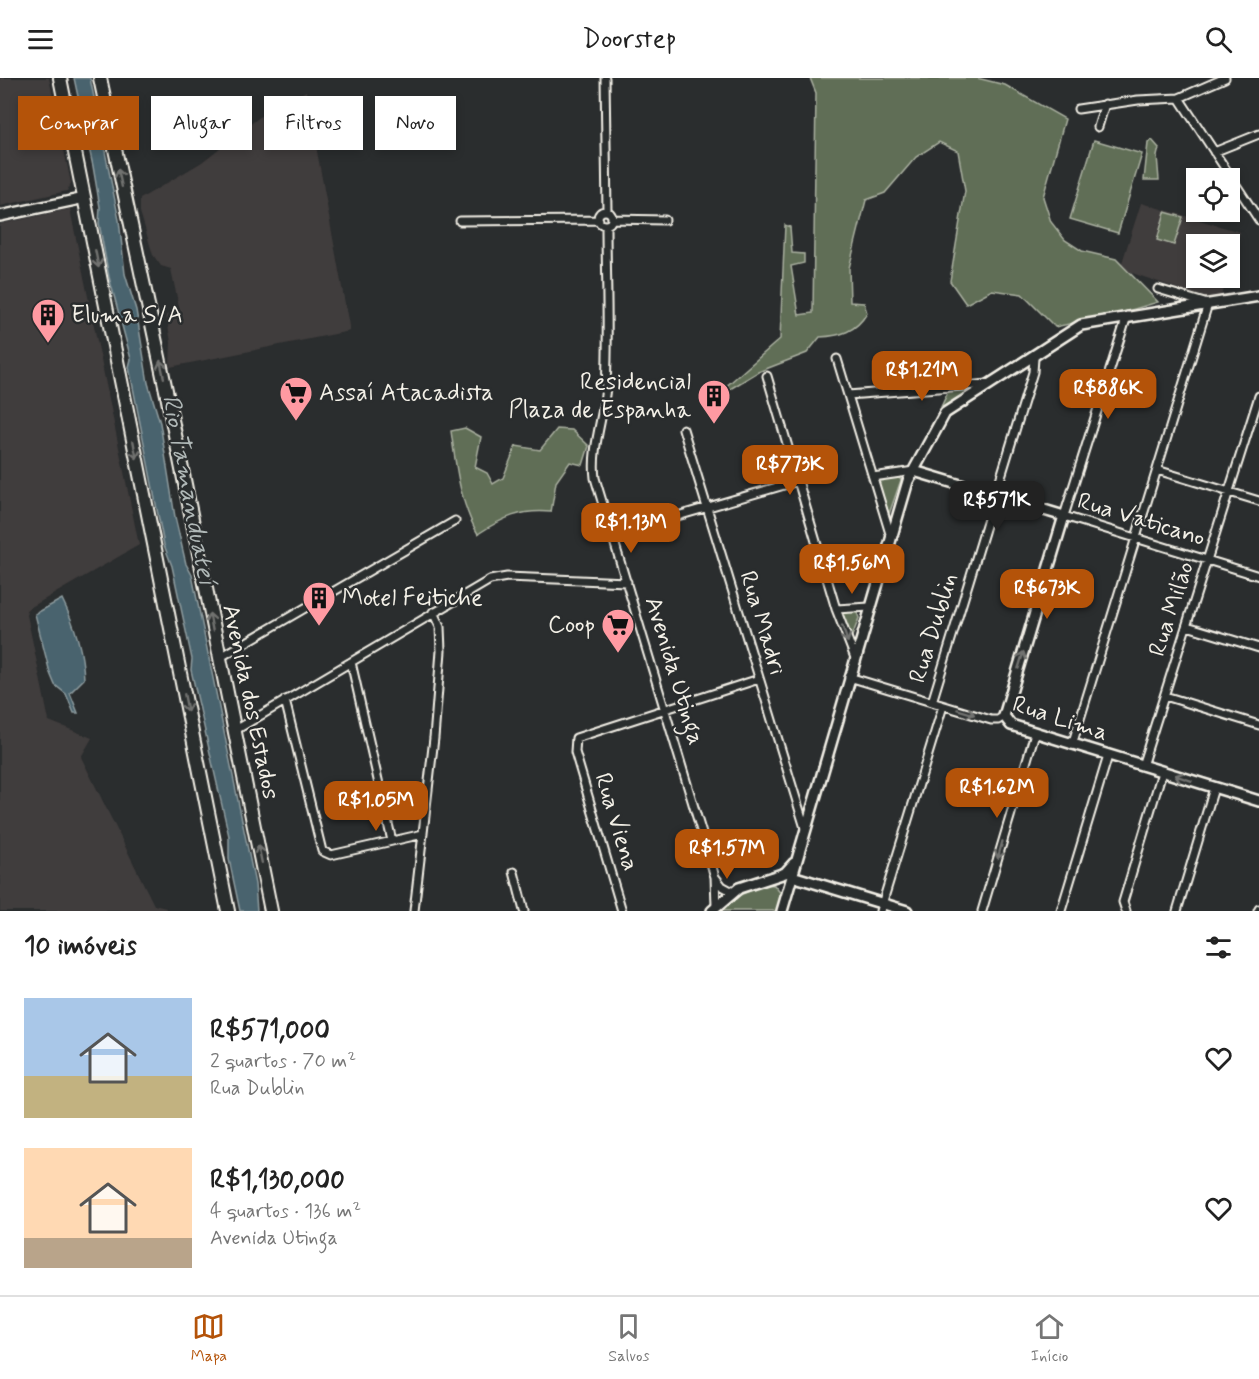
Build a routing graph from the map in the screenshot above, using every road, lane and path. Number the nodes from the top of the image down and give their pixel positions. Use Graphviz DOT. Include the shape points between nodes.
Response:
graph roads {
  1 [pos="60,78"];
  2 [pos="100,78"];
  3 [pos="605,78"];
  4 [pos="1225,78"];
  5 [pos="1179,99"];
  6 [pos="1105,104"];
  7 [pos="1078,109"];
  8 [pos="1098,127"];
  9 [pos="1259,134"];
  10 [pos="1214,152"];
  11 [pos="85,198"];
  12 [pos="607,211"];
  13 [pos="0,216"];
  14 [pos="598,220"];
  15 [pos="665,220"];
  16 [pos="1259,220"];
  17 [pos="460,221"];
  18 [pos="609,222"];
  19 [pos="1158,289"];
  20 [pos="1259,296"];
  21 [pos="1208,304"];
  22 [pos="1127,316"];
  23 [pos="1034,358"];
  24 [pos="837,359"];
  25 [pos="767,376"];
  26 [pos="994,384"];
  27 [pos="848,395"];
  28 [pos="1259,396"];
  29 [pos="1251,422"];
  30 [pos="1259,425"];
  31 [pos="683,429"];
  32 [pos="1157,470"];
  33 [pos="914,471"];
  34 [pos="873,477"];
  35 [pos="798,482"];
  36 [pos="1229,492"];
  37 [pos="995,496"];
  38 [pos="1259,501"];
  39 [pos="706,507"];
  40 [pos="1064,516"];
  41 [pos="455,521"];
  42 [pos="612,535"];
  43 [pos="891,537"];
  44 [pos="1136,539"];
  45 [pos="1208,560"];
  46 [pos="1259,576"];
  47 [pos="627,582"];
  48 [pos="870,607"];
  49 [pos="836,609"];
  50 [pos="433,612"];
  51 [pos="1187,626"];
  52 [pos="1259,648"];
  53 [pos="219,658"];
  54 [pos="855,658"];
  55 [pos="351,662"];
  56 [pos="849,677"];
  57 [pos="759,678"];
  58 [pos="1165,696"];
  59 [pos="285,700"];
  60 [pos="932,702"];
  61 [pos="943,706"];
  62 [pos="664,707"];
  63 [pos="1004,716"];
  64 [pos="1259,725"];
  65 [pos="234,731"];
  66 [pos="1035,733"];
  67 [pos="1072,745"];
  68 [pos="1108,756"];
  69 [pos="1142,766"];
  70 [pos="1162,772"];
  71 [pos="1215,788"];
  72 [pos="1259,801"];
  73 [pos="805,828"];
  74 [pos="423,834"];
  75 [pos="392,841"];
  76 [pos="794,863"];
  77 [pos="514,872"];
  78 [pos="792,876"];
  79 [pos="716,877"];
  80 [pos="762,880"];
  81 [pos="733,892"];
  82 [pos="786,897"];
  83 [pos="881,907"];
  84 [pos="714,909"];
  85 [pos="228,911"];
  86 [pos="271,911"];
  87 [pos="414,911"];
  88 [pos="524,911"];
  89 [pos="622,911"];
  90 [pos="782,911"];
  91 [pos="907,911"];
  92 [pos="982,911"];
  93 [pos="1061,911"];
  94 [pos="1126,911"];
  95 [pos="1177,911"];
  1 -- 11 [label="highway"];
  53 -- 2 [label="highway, Avenida dos Estados, one-way"];
  3 -- 12 [label="street"];
  4 -- 5 [label="street"];
  5 -- 6 [label="street"];
  5 -- 10 [label="street"];
  6 -- 7 [label="street"];
  6 -- 8 [label="street"];
  9 -- 10 [label="street"];
  10 -- 16 [label="street"];
  11 -- 13 [label="main road"];
  11 -- 85 [label="highway, one-way"];
  12 -- 14 [label="street" via="601,212"];
  12 -- 18 [label="street"];
  14 -- 17 [label="street"];
  14 -- 18 [label="street"];
  15 -- 18 [label="street"];
  18 -- 42 [label="street, Avenida Utinga" via="605,403 594,468"];
  19 -- 21 [label="street"];
  20 -- 21 [label="main road"];
  21 -- 22 [label="main road"];
  21 -- 32 [label="street"];
  22 -- 23 [label="main road" via="1081,325"];
  22 -- 40 [label="street"];
  23 -- 26 [label="main road"];
  23 -- 37 [label="street, Rua Dublin"];
  24 -- 27 [label="street"];
  25 -- 35 [label="street"];
  26 -- 27 [label="street"];
  26 -- 33 [label="main road" via="945,413"];
  27 -- 34 [label="street"];
  28 -- 29 [label="street, Rua Milão"];
  29 -- 30 [label="street"];
  29 -- 36 [label="street, Rua Milão"];
  31 -- 39 [label="street, Rua Madri"];
  32 -- 36 [label="street"];
  32 -- 44 [label="street"];
  33 -- 34 [label="street, Rua Vaticano"];
  33 -- 37 [label="main road, Rua Vaticano"];
  33 -- 43 [label="main road"];
  34 -- 43 [label="street"];
  35 -- 39 [label="street"];
  35 -- 49 [label="street"];
  36 -- 38 [label="street"];
  36 -- 45 [label="street, Rua Milão"];
  37 -- 40 [label="main road, Rua Vaticano"];
  37 -- 60 [label="street, Rua Dublin"];
  39 -- 42 [label="street"];
  39 -- 57 [label="street, Rua Madri"];
  40 -- 44 [label="street, Rua Vaticano"];
  63 -- 40 [label="main road, one-way"];
  41 -- 53 [label="street"];
  42 -- 47 [label="street, Avenida Utinga"];
  43 -- 48 [label="main road"];
  44 -- 45 [label="street, Rua Vaticano"];
  44 -- 67 [label="street"];
  45 -- 46 [label="street, Rua Vaticano"];
  45 -- 51 [label="street, Rua Milão"];
  47 -- 50 [label="street" via="498,578"];
  47 -- 62 [label="street, Avenida Utinga"];
  48 -- 49 [label="street"];
  48 -- 54 [label="main road"];
  49 -- 54 [label="street, one-way"];
  50 -- 55 [label="street"];
  50 -- 74 [label="street" via="440,627 441,651"];
  51 -- 52 [label="street"];
  51 -- 58 [label="street, Rua Milão"];
  53 -- 65 [label="highway, Avenida dos Estados"];
  54 -- 56 [label="main road"];
  55 -- 59 [label="street"];
  55 -- 75 [label="street"];
  56 -- 60 [label="street, Rua Lima"];
  56 -- 73 [label="main road"];
  57 -- 62 [label="street"];
  57 -- 73 [label="street, Rua Madri"];
  58 -- 64 [label="street"];
  58 -- 69 [label="street, Rua Milão"];
  59 -- 65 [label="street"];
  59 -- 75 [label="street" via="320,848 331,855"];
  60 -- 61 [label="street, Rua Lima"];
  61 -- 63 [label="street, Rua Lima, one-way" via="991,720"];
  61 -- 83 [label="street"];
  62 -- 79 [label="street, Avenida Utinga"];
  62 -- 89 [label="street, Rua Viena" via="579,735 574,744"];
  63 -- 66 [label="main road, Rua Lima" via="1014,727"];
  86 -- 65 [label="highway, Avenida dos Estados, one-way"];
  66 -- 67 [label="main road, Rua Lima"];
  66 -- 92 [label="street, one-way"];
  67 -- 68 [label="main road, Rua Lima"];
  68 -- 69 [label="main road, Rua Lima"];
  68 -- 93 [label="street"];
  69 -- 70 [label="main road, Rua Lima"];
  71 -- 70 [label="main road, Rua Lima, one-way"];
  70 -- 94 [label="street" via="1123,902"];
  71 -- 72 [label="main road, Rua Lima"];
  71 -- 95 [label="street"];
  73 -- 76 [label="main road"];
  74 -- 75 [label="street"];
  74 -- 87 [label="street"];
  76 -- 78 [label="main road"];
  76 -- 80 [label="main road" via="787,872"];
  77 -- 88 [label="street"];
  78 -- 82 [label="main road"];
  78 -- 83 [label="main road"];
  79 -- 81 [label="street"];
  79 -- 84 [label="street, Avenida Utinga"];
  80 -- 81 [label="main road"];
  80 -- 82 [label="main road" via="777,883"];
  81 -- 84 [label="main road"];
  82 -- 90 [label="main road"];
  83 -- 91 [label="main road"];
}
